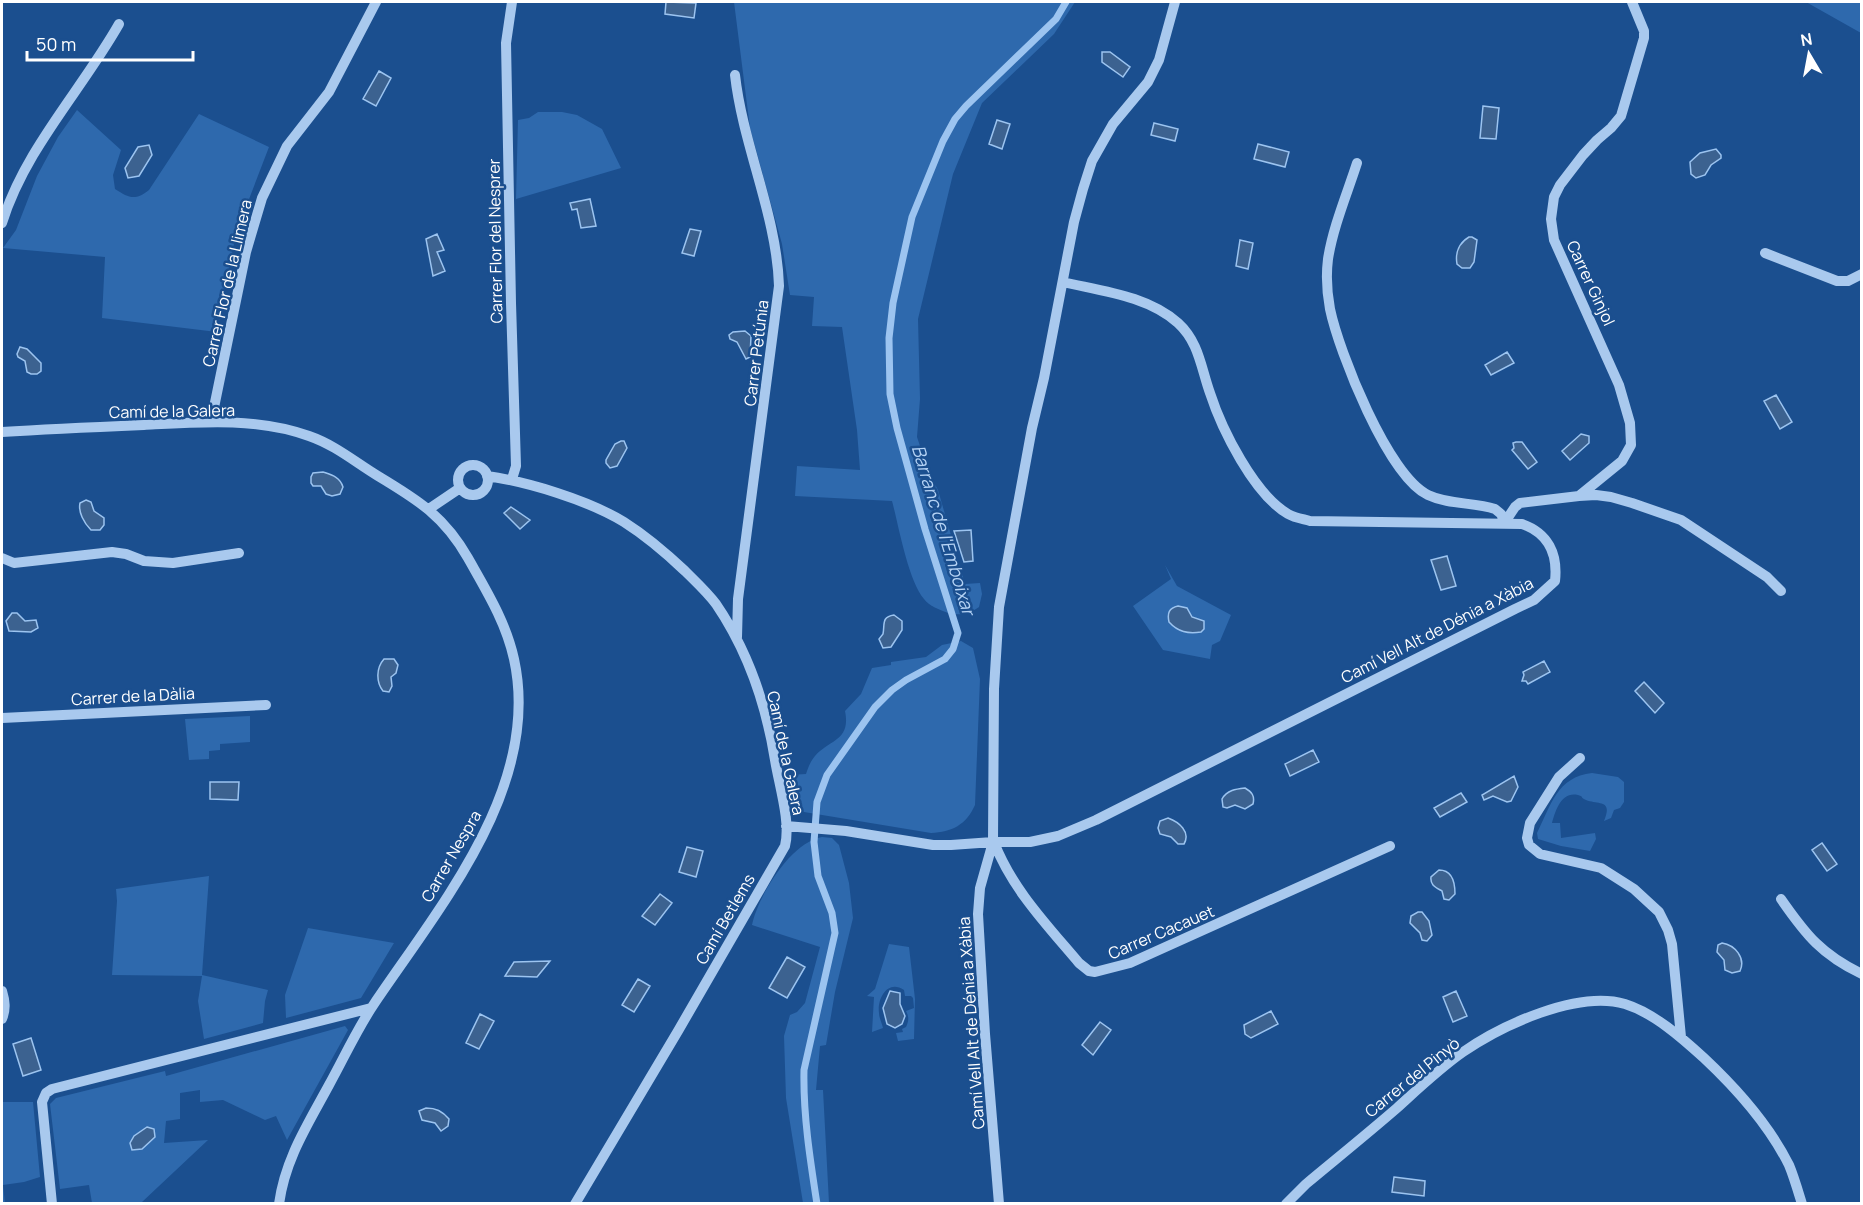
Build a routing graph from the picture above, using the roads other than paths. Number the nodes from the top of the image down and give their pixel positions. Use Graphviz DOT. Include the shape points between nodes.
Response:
graph roads {
  1 [pos="376,2"];
  2 [pos="512,2"];
  3 [pos="1175,2"];
  4 [pos="1632,2"];
  5 [pos="119,24"];
  6 [pos="735,75"];
  7 [pos="1357,163"];
  8 [pos="2,223"];
  9 [pos="1765,253"];
  10 [pos="1862,274"];
  11 [pos="1063,282"];
  12 [pos="211,422"];
  13 [pos="2,432"];
  14 [pos="487,476"];
  15 [pos="512,479"];
  16 [pos="460,488"];
  17 [pos="1580,496"];
  18 [pos="429,509"];
  19 [pos="1505,522"];
  20 [pos="238,553"];
  21 [pos="2,558"];
  22 [pos="1781,591"];
  23 [pos="737,639"];
  24 [pos="266,705"];
  25 [pos="2,718"];
  26 [pos="1580,758"];
  27 [pos="786,826"];
  28 [pos="993,842"];
  29 [pos="1390,846"];
  30 [pos="1781,899"];
  31 [pos="1862,974"];
  32 [pos="2,991"];
  33 [pos="371,1008"];
  34 [pos="2,1019"];
  35 [pos="1681,1037"];
  36 [pos="52,1203"];
  37 [pos="279,1203"];
  38 [pos="575,1203"];
  39 [pos="999,1203"];
  40 [pos="1286,1203"];
  41 [pos="1802,1203"];
  1 -- 12 [label="street, Carrer Flor de la Llimera" via="329,92 287,146 262,198 246,252"];
  2 -- 15 [label="street, Carrer Flor del Nesprer" via="506,43 516,465"];
  3 -- 11 [label="street, Camí Vell Alt de Dénia a Xàbia" via="1159,60 1148,82 1113,124 1092,161 1074,222"];
  4 -- 17 [label="street, Carrer Ginjol" via="1644,38 1621,116 1560,185 1551,209 1554,240 1619,386 1631,435 1631,445 1622,461"];
  5 -- 8 [label="street" via="47,131 17,185"];
  6 -- 23 [label="street, Carrer Petúnia" via="779,286 738,599"];
  7 -- 19 [label="street" via="1333,239 1327,276 1333,320 1363,399 1389,450 1418,488 1439,499 1495,509"];
  9 -- 10 [label="street" via="1837,281"];
  11 -- 19 [label="street, Camí Vell Alt de Dénia a Xàbia" via="1158,308 1188,333 1198,351 1222,426 1236,452 1264,491 1288,514 1310,521"];
  11 -- 28 [label="street, Camí Vell Alt de Dénia a Xàbia" via="999,607"];
  12 -- 13 [label="street, Camí de la Galera"];
  12 -- 18 [label="street, Camí de la Galera" via="284,429 312,437"];
  14 -- 15 [label="street, Camí de la Galera"];
  14 -- 16 [label="street" via="487,485 481,492 472,495"];
  14 -- 16 [label="street" via="482,468 468,466 459,475"];
  15 -- 23 [label="street, Camí de la Galera" via="596,508 624,522 697,583 715,603"];
  16 -- 18 [label="street"];
  17 -- 19 [label="street" via="1520,503"];
  17 -- 22 [label="street" via="1622,500 1681,520 1767,577"];
  18 -- 33 [label="street, Carrer Nespra" via="453,532 494,605 511,646 516,674 516,729 503,790 474,851"];
  19 -- 28 [label="street, Camí Vell Alt de Dénia a Xàbia" via="1533,528 1550,544 1555,581 1534,600 1096,820 1058,836 1030,842"];
  20 -- 21 [label="street" via="159,564 120,552 14,563"];
  23 -- 27 [label="street, Camí de la Galera" via="766,712"];
  24 -- 25 [label="street, Carrer de la Dàlia"];
  26 -- 35 [label="street" via="1559,777 1530,823 1527,838 1540,854 1609,872 1659,912 1672,944"];
  27 -- 28 [label="street" via="933,845"];
  27 -- 38 [label="street, Camí Betlems" via="785,846"];
  28 -- 29 [label="street, Carrer Cacauet" via="1018,890 1080,963 1095,972 1167,948"];
  28 -- 39 [label="street, Camí Vell Alt de Dénia a Xàbia" via="980,888 978,914"];
  30 -- 31 [label="street" via="1820,949"];
  32 -- 34 [label="street"];
  33 -- 36 [label="street" via="52,1089 42,1102"];
  33 -- 37 [label="street, Carrer Nespra" via="293,1152"];
  35 -- 40 [label="street, Carrer del Pinyò" via="1626,1005 1594,1000 1527,1019 1464,1052"];
  35 -- 41 [label="street, Carrer del Pinyò" via="1766,1127 1789,1166"];
}
